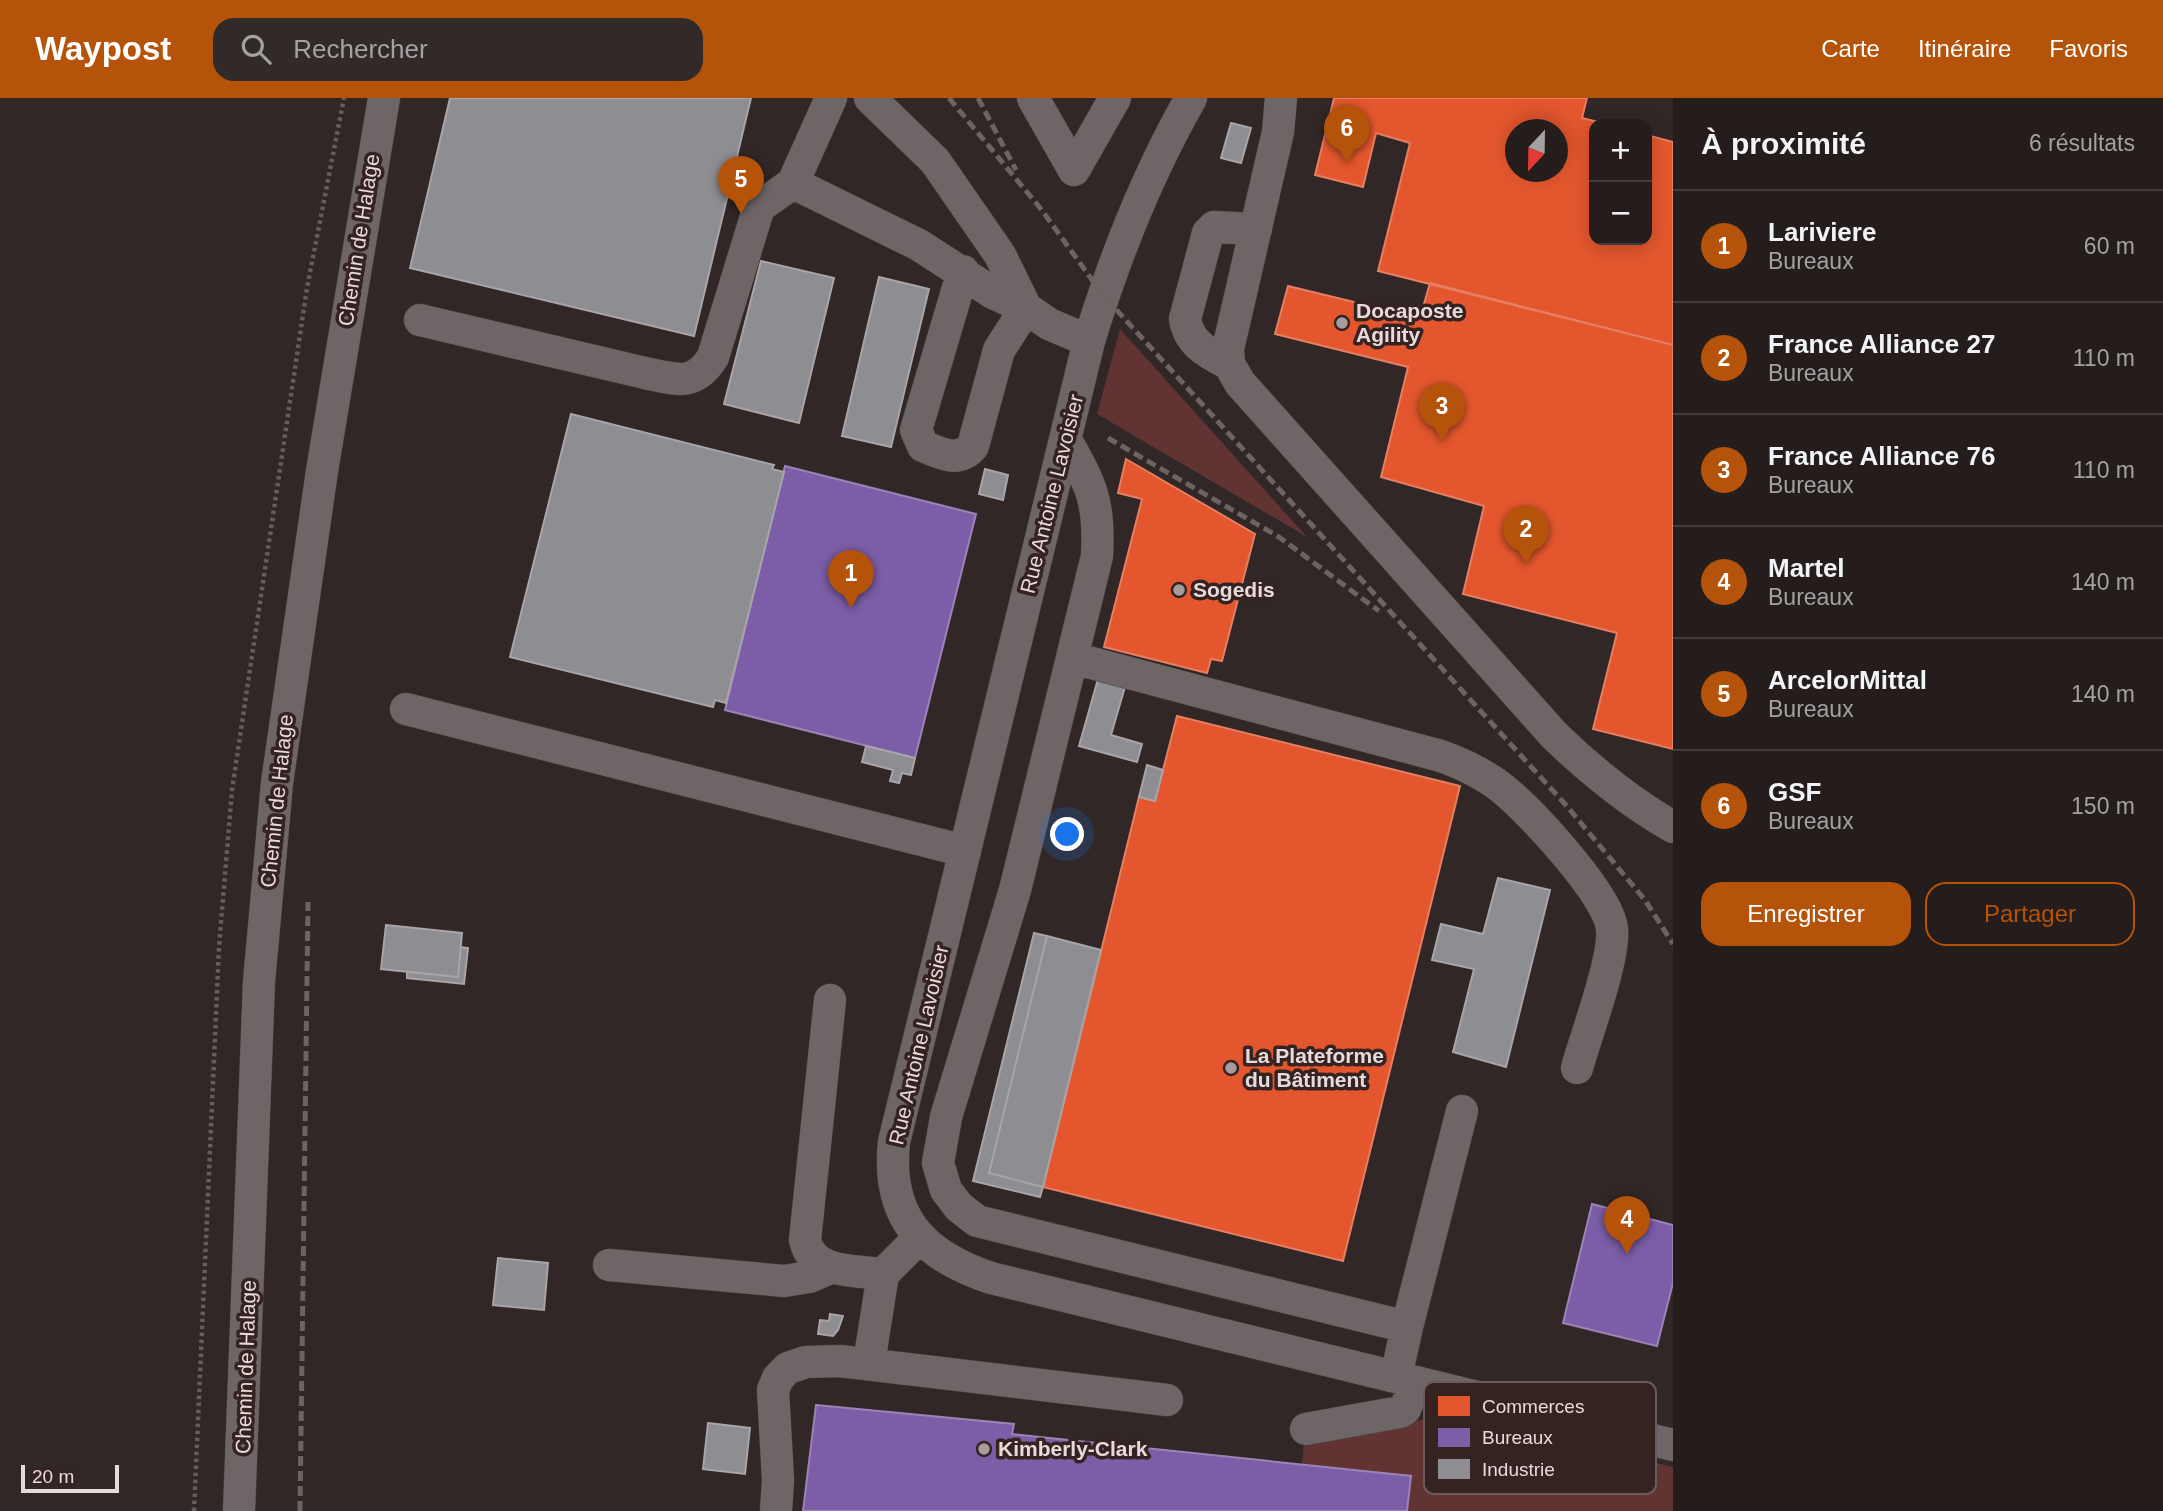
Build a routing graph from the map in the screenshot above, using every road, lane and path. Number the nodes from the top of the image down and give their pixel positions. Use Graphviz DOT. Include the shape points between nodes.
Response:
graph roads {
  1 [pos="384,98"];
  2 [pos="831,98"];
  3 [pos="870,98"];
  4 [pos="1033,98"];
  5 [pos="1115,98"];
  6 [pos="1191,98"];
  7 [pos="1281,98"];
  8 [pos="793,183"];
  9 [pos="1256,229"];
  10 [pos="963,271"];
  11 [pos="1026,308"];
  12 [pos="420,320"];
  13 [pos="1089,341"];
  14 [pos="1229,364"];
  15 [pos="1066,440"];
  16 [pos="1073,658"];
  17 [pos="406,709"];
  18 [pos="1673,827"];
  19 [pos="965,851"];
  20 [pos="830,1000"];
  21 [pos="1577,1068"];
  22 [pos="1462,1111"];
  23 [pos="919,1238"];
  24 [pos="608,1265"];
  25 [pos="830,1268"];
  26 [pos="883,1274"];
  27 [pos="1407,1327"];
  28 [pos="869,1363"];
  29 [pos="1406,1380"];
  30 [pos="1424,1384"];
  31 [pos="1167,1400"];
  32 [pos="1306,1429"];
  33 [pos="239,1511"];
  34 [pos="776,1511"];
  1 -- 33 [label="street, Chemin de Halage" via="324,458 277,783 259,982"];
  2 -- 8 [label="street"];
  3 -- 11 [label="street" via="935,161 1000,255"];
  4 -- 5 [label="street" via="1074,170"];
  6 -- 13 [label="street, Rue Antoine Lavoisier" via="1163,147 1121,243"];
  7 -- 9 [label="street"];
  8 -- 10 [label="street"];
  8 -- 12 [label="street" via="759,206 713,357 703,373 691,378 673,379"];
  9 -- 14 [label="street" via="1228,349"];
  9 -- 14 [label="street" via="1214,227 1208,233 1185,320 1193,341"];
  10 -- 11 [label="street" via="993,293"];
  10 -- 11 [label="street" via="916,430 923,446 954,457 973,446 999,350"];
  11 -- 13 [label="street" via="1049,324"];
  13 -- 15 [label="street, Rue Antoine Lavoisier"];
  14 -- 18 [label="street" via="1240,383 1554,735 1630,802"];
  15 -- 16 [label="street" via="1096,498 1099,524 1097,556"];
  15 -- 19 [label="street, Rue Antoine Lavoisier"];
  16 -- 21 [label="street" via="1441,756 1483,775 1509,794 1552,838 1601,900 1612,927 1610,950"];
  16 -- 27 [label="street" via="1014,890 946,1116 938,1163 946,1190 977,1221"];
  17 -- 19 [label="street"];
  19 -- 23 [label="street, Rue Antoine Lavoisier" via="894,1142 891,1170 895,1195"];
  20 -- 25 [label="street" via="805,1240 808,1253"];
  22 -- 27 [label="street"];
  23 -- 26 [label="street"];
  23 -- 29 [label="street, Rue Antoine Lavoisier" via="962,1268 991,1278"];
  24 -- 25 [label="street" via="784,1280"];
  25 -- 26 [label="street"];
  26 -- 28 [label="street"];
  27 -- 29 [label="street"];
  28 -- 31 [label="street"];
  28 -- 34 [label="street" via="806,1362 788,1368 778,1378 772,1407"];
  29 -- 30 [label="street, Rue Antoine Lavoisier"];
  29 -- 32 [label="street" via="1408,1405 1400,1412"];
}
